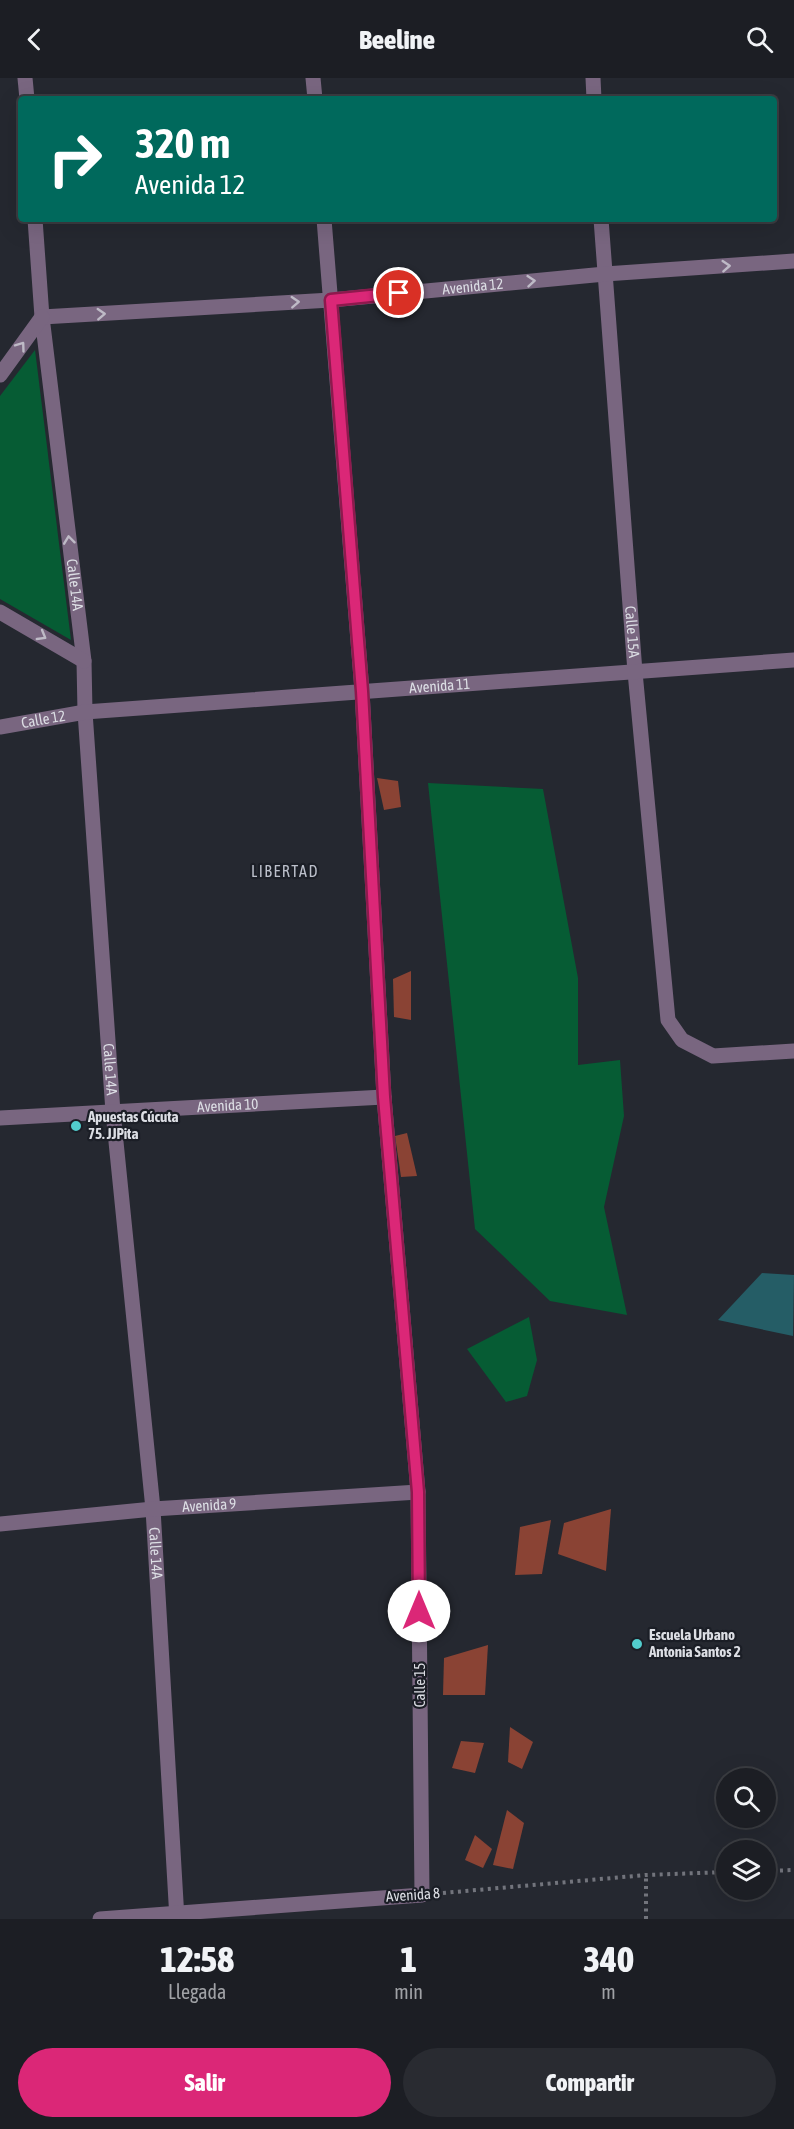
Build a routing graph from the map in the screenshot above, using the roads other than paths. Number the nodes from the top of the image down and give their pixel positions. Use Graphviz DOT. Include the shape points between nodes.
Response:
graph roads {
  1 [pos="25,78"];
  2 [pos="313,78"];
  3 [pos="593,78"];
  4 [pos="27,96"];
  5 [pos="315,96"];
  6 [pos="594,96"];
  7 [pos="35,222"];
  8 [pos="324,222"];
  9 [pos="601,222"];
  10 [pos="794,261"];
  11 [pos="604,274"];
  12 [pos="331,300"];
  13 [pos="42,317"];
  14 [pos="0,375"];
  15 [pos="2,619"];
  16 [pos="794,660"];
  17 [pos="84,661"];
  18 [pos="635,672"];
  19 [pos="362,691"];
  20 [pos="85,712"];
  21 [pos="0,727"];
  22 [pos="794,1051"];
  23 [pos="384,1097"];
  24 [pos="113,1112"];
  25 [pos="0,1118"];
  26 [pos="418,1492"];
  27 [pos="153,1509"];
  28 [pos="0,1524"];
  29 [pos="422,1895"];
  30 [pos="177,1915"];
  31 [pos="100,1919"];
  1 -- 4 [label="street"];
  2 -- 5 [label="street"];
  3 -- 6 [label="street"];
  7 -- 13 [label="street, Calle 14A"];
  8 -- 12 [label="street, Calle 15"];
  9 -- 11 [label="street, Calle 15A"];
  11 -- 10 [label="street, Avenida 12, one-way"];
  12 -- 11 [label="street, Avenida 12, one-way"];
  11 -- 18 [label="street, Calle 15A"];
  13 -- 12 [label="street, Avenida 12, one-way"];
  12 -- 19 [label="street, Calle 15"];
  14 -- 13 [label="street, one-way"];
  17 -- 13 [label="street, Calle 14A, one-way"];
  15 -- 17 [label="street, one-way"];
  16 -- 18 [label="street, Avenida 11"];
  17 -- 20 [label="street, Calle 14A"];
  18 -- 19 [label="street, Avenida 11"];
  18 -- 22 [label="street, Calle 15A" via="668,1020 682,1040 713,1056"];
  19 -- 20 [label="street, Avenida 11"];
  19 -- 23 [label="street, Calle 15"];
  20 -- 21 [label="street, Calle 12"];
  20 -- 24 [label="street, Calle 14A"];
  23 -- 24 [label="street, Avenida 10"];
  23 -- 26 [label="street, Calle 15"];
  24 -- 25 [label="street, Avenida 10"];
  24 -- 27 [label="street, Calle 14A"];
  26 -- 27 [label="street, Avenida 9"];
  26 -- 29 [label="street, Calle 15"];
  27 -- 28 [label="street, Avenida 9"];
  27 -- 30 [label="street, Calle 14A"];
  29 -- 30 [label="street, Avenida 8"];
  30 -- 31 [label="street, Avenida 8"];
}
